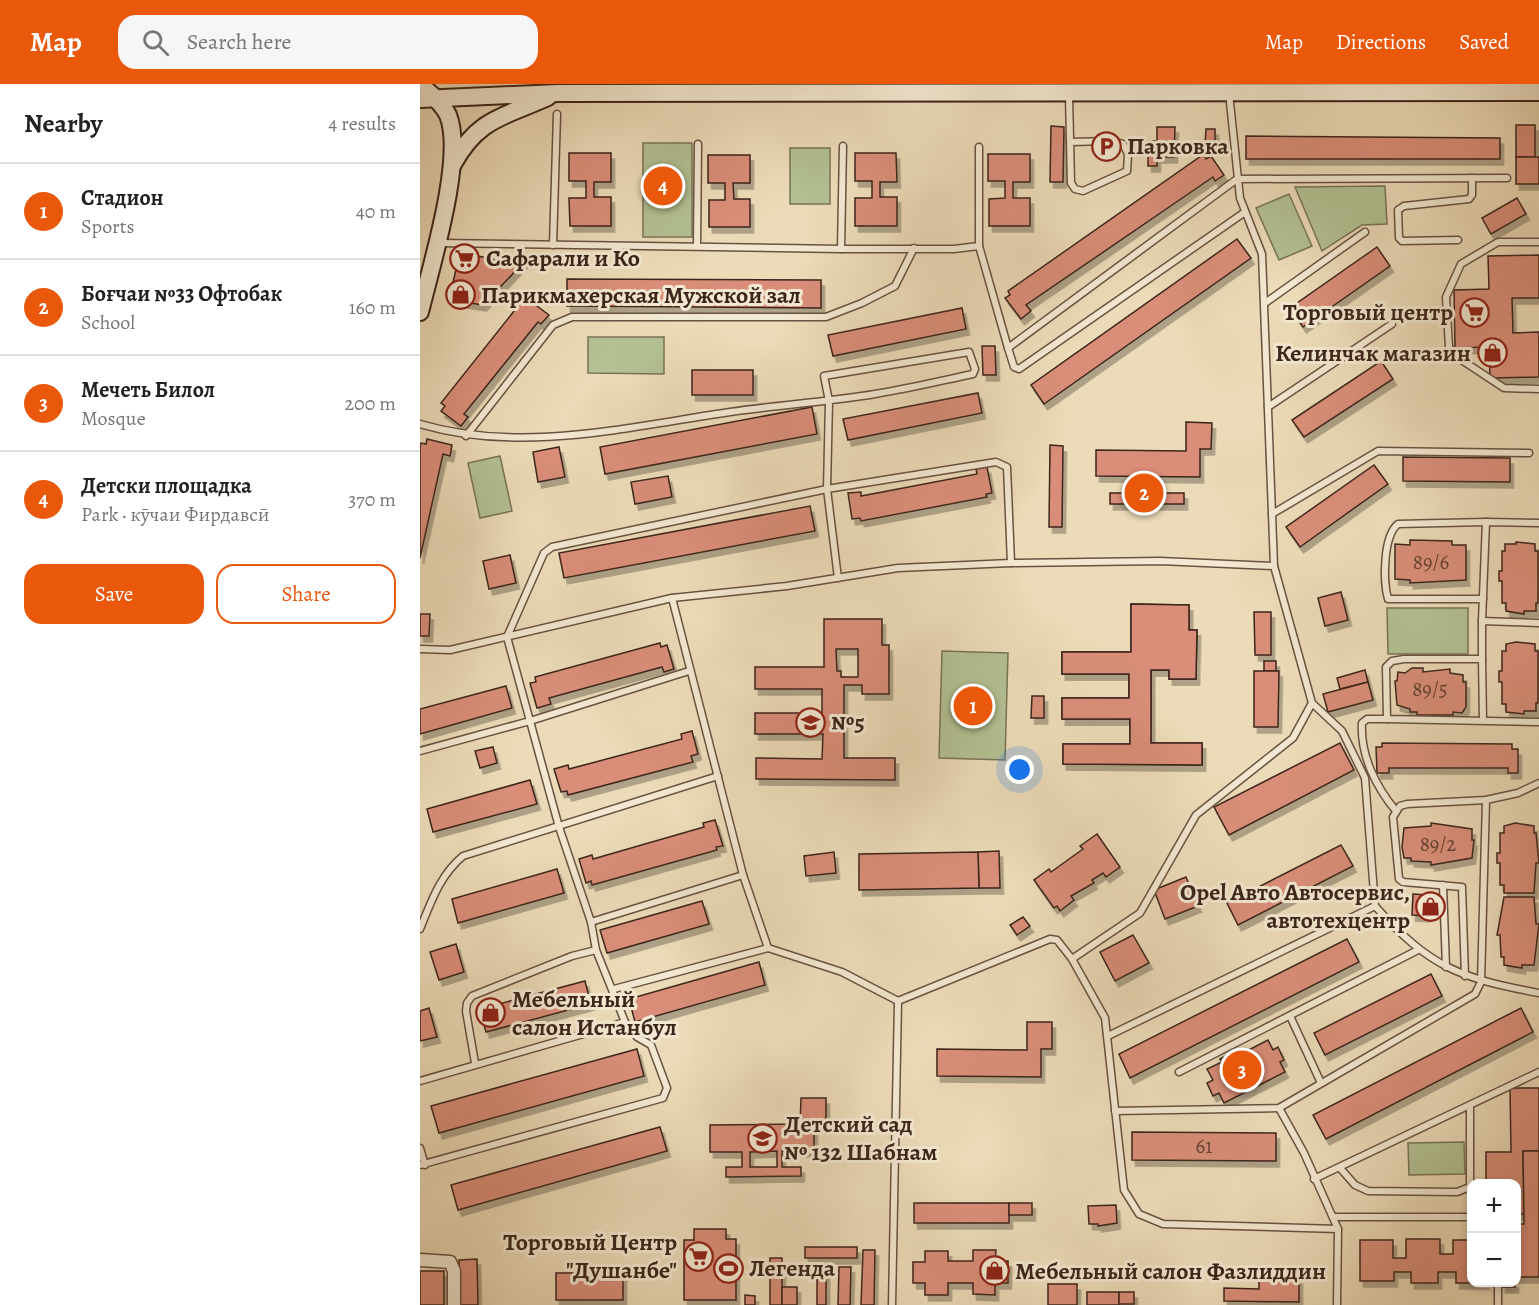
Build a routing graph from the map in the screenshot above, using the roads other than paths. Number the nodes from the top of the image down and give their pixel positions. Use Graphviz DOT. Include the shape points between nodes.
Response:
graph roads {
  1 [pos="420,84"];
  2 [pos="454,84"];
  3 [pos="1229,88"];
  4 [pos="1069,92"];
  5 [pos="1539,92"];
  6 [pos="558,93"];
  7 [pos="428,99"];
  8 [pos="420,106"];
  9 [pos="557,114"];
  10 [pos="1070,142"];
  11 [pos="698,144"];
  12 [pos="843,146"];
  13 [pos="979,147"];
  14 [pos="452,168"];
  15 [pos="1472,178"];
  16 [pos="1507,178"];
  17 [pos="1238,179"];
  18 [pos="1245,212"];
  19 [pos="1365,232"];
  20 [pos="1458,240"];
  21 [pos="1539,242"];
  22 [pos="436,243"];
  23 [pos="553,245"];
  24 [pos="697,246"];
  25 [pos="979,246"];
  26 [pos="915,248"];
  27 [pos="841,249"];
  28 [pos="1265,303"];
  29 [pos="420,312"];
  30 [pos="1392,324"];
  31 [pos="1008,348"];
  32 [pos="1539,389"];
  33 [pos="829,401"];
  34 [pos="1268,407"];
  35 [pos="420,424"];
  36 [pos="466,436"];
  37 [pos="1529,453"];
  38 [pos="827,489"];
  39 [pos="1272,514"];
  40 [pos="1486,522"];
  41 [pos="1539,523"];
  42 [pos="1011,562"];
  43 [pos="1274,566"];
  44 [pos="838,578"];
  45 [pos="672,598"];
  46 [pos="1483,599"];
  47 [pos="1482,621"];
  48 [pos="1539,623"];
  49 [pos="507,637"];
  50 [pos="420,649"];
  51 [pos="1482,659"];
  52 [pos="689,671"];
  53 [pos="1312,703"];
  54 [pos="1387,719"];
  55 [pos="1483,721"];
  56 [pos="530,722"];
  57 [pos="1539,722"];
  58 [pos="420,751"];
  59 [pos="718,776"];
  60 [pos="1365,778"];
  61 [pos="1373,778"];
  62 [pos="1539,783"];
  63 [pos="1486,800"];
  64 [pos="1396,811"];
  65 [pos="559,827"];
  66 [pos="743,875"];
  67 [pos="1443,885"];
  68 [pos="1375,906"];
  69 [pos="420,908"];
  70 [pos="429,909"];
  71 [pos="591,922"];
  72 [pos="420,929"];
  73 [pos="768,948"];
  74 [pos="596,950"];
  75 [pos="1419,950"];
  76 [pos="1072,959"];
  77 [pos="1446,967"];
  78 [pos="1465,976"];
  79 [pos="1481,982"];
  80 [pos="614,989"];
  81 [pos="1539,993"];
  82 [pos="898,1001"];
  83 [pos="1290,1017"];
  84 [pos="625,1022"];
  85 [pos="1110,1035"];
  86 [pos="476,1063"];
  87 [pos="1179,1072"];
  88 [pos="1539,1072"];
  89 [pos="420,1081"];
  90 [pos="1321,1083"];
  91 [pos="1470,1107"];
  92 [pos="1279,1108"];
  93 [pos="1115,1111"];
  94 [pos="420,1148"];
  95 [pos="422,1165"];
  96 [pos="1340,1167"];
  97 [pos="1314,1179"];
  98 [pos="1467,1216"];
  99 [pos="1334,1217"];
  100 [pos="1338,1229"];
  101 [pos="420,1260"];
  102 [pos="1498,1287"];
  103 [pos="454,1305"];
  104 [pos="892,1305"];
  105 [pos="1337,1305"];
  106 [pos="1498,1305"];
  1 -- 7 [label="street"];
  2 -- 7 [label="street"];
  3 -- 4 [label="street"];
  3 -- 5 [label="street"];
  3 -- 17 [label="lane"];
  4 -- 6 [label="street"];
  4 -- 10 [label="lane"];
  6 -- 7 [label="street"];
  6 -- 14 [label="street" via="487,123 466,141"];
  7 -- 8 [label="street"];
  7 -- 14 [label="street" via="449,118"];
  9 -- 23 [label="lane"];
  10 -- 10 [label="lane" via="1071,183 1075,189 1083,191 1127,171 1128,153 1123,144"];
  11 -- 24 [label="lane"];
  12 -- 27 [label="lane"];
  13 -- 25 [label="lane"];
  14 -- 22 [label="street"];
  15 -- 16 [label="lane"];
  15 -- 17 [label="lane"];
  15 -- 20 [label="lane" via="1469,199 1404,206 1398,210 1401,241"];
  17 -- 18 [label="lane"];
  17 -- 31 [label="lane"];
  18 -- 28 [label="lane" via="1262,254"];
  18 -- 31 [label="lane" via="1019,369 1014,367"];
  19 -- 28 [label="lane"];
  21 -- 32 [label="lane" via="1498,242 1461,264 1446,297 1449,347 1457,357 1504,388"];
  22 -- 23 [label="lane"];
  22 -- 29 [label="street"];
  23 -- 24 [label="lane"];
  24 -- 27 [label="lane"];
  25 -- 26 [label="lane"];
  25 -- 31 [label="lane"];
  26 -- 27 [label="lane"];
  26 -- 36 [label="lane" via="895,286 826,317 563,320 553,325"];
  28 -- 34 [label="lane"];
  30 -- 34 [label="lane"];
  33 -- 33 [label="lane" via="973,374 971,354 964,350 827,375 823,380"];
  33 -- 36 [label="lane" via="579,434 517,439"];
  33 -- 38 [label="lane"];
  34 -- 39 [label="lane"];
  35 -- 36 [label="lane"];
  37 -- 39 [label="lane" via="1378,451"];
  38 -- 42 [label="lane" via="1004,463"];
  38 -- 44 [label="lane"];
  38 -- 49 [label="lane" via="552,547 544,553"];
  39 -- 43 [label="lane"];
  40 -- 41 [label="lane"];
  40 -- 46 [label="lane"];
  40 -- 46 [label="lane" via="1398,524 1392,529 1386,549 1388,599"];
  42 -- 43 [label="lane" via="1160,561"];
  42 -- 44 [label="lane" via="898,568"];
  43 -- 53 [label="lane"];
  44 -- 45 [label="lane"];
  45 -- 49 [label="lane"];
  45 -- 52 [label="lane"];
  46 -- 47 [label="lane"];
  47 -- 48 [label="lane"];
  47 -- 51 [label="lane"];
  49 -- 50 [label="lane" via="450,650"];
  49 -- 56 [label="lane"];
  51 -- 54 [label="lane" via="1392,661 1386,667"];
  51 -- 55 [label="lane"];
  52 -- 56 [label="lane"];
  52 -- 59 [label="lane"];
  53 -- 60 [label="lane" via="1342,731"];
  53 -- 76 [label="lane" via="1293,738 1196,815 1140,913"];
  54 -- 55 [label="lane"];
  54 -- 61 [label="lane" via="1367,719 1362,723"];
  55 -- 57 [label="lane"];
  56 -- 58 [label="lane"];
  56 -- 65 [label="lane"];
  59 -- 65 [label="lane"];
  59 -- 66 [label="lane"];
  60 -- 61 [label="lane"];
  60 -- 68 [label="lane"];
  61 -- 64 [label="lane"];
  62 -- 63 [label="lane" via="1518,793"];
  63 -- 64 [label="lane" via="1407,804"];
  63 -- 79 [label="lane"];
  64 -- 67 [label="lane" via="1393,817 1399,879"];
  65 -- 70 [label="lane" via="463,856 451,866"];
  65 -- 71 [label="lane"];
  66 -- 71 [label="lane"];
  66 -- 73 [label="lane"];
  67 -- 77 [label="lane"];
  67 -- 78 [label="lane" via="1462,889"];
  68 -- 75 [label="lane"];
  68 -- 85 [label="lane"];
  69 -- 70 [label="lane"];
  70 -- 72 [label="lane"];
  71 -- 74 [label="lane"];
  73 -- 80 [label="lane"];
  73 -- 82 [label="lane" via="842,972"];
  74 -- 80 [label="lane"];
  74 -- 86 [label="lane" via="472,996 466,1011"];
  75 -- 77 [label="lane"];
  75 -- 83 [label="lane"];
  76 -- 82 [label="lane" via="1057,940 1050,939"];
  76 -- 93 [label="lane" via="1105,1018"];
  77 -- 78 [label="lane"];
  78 -- 79 [label="lane"];
  79 -- 81 [label="lane"];
  79 -- 90 [label="lane" via="1475,994"];
  80 -- 84 [label="lane"];
  82 -- 104 [label="lane"];
  83 -- 87 [label="lane"];
  83 -- 90 [label="lane"];
  84 -- 86 [label="lane"];
  84 -- 95 [label="lane" via="637,1037 651,1045 667,1088 663,1098"];
  86 -- 89 [label="lane"];
  88 -- 91 [label="lane"];
  90 -- 92 [label="lane"];
  91 -- 96 [label="lane"];
  91 -- 96 [label="lane" via="1470,1187 1457,1192 1368,1191 1355,1185"];
  92 -- 93 [label="lane"];
  92 -- 97 [label="lane"];
  93 -- 100 [label="lane" via="1124,1190 1139,1214 1163,1224"];
  94 -- 95 [label="lane"];
  96 -- 97 [label="lane"];
  97 -- 99 [label="lane"];
  98 -- 99 [label="lane"];
  99 -- 100 [label="lane"];
  100 -- 105 [label="lane"];
  101 -- 103 [label="street" via="450,1262 454,1271"];
  102 -- 106 [label="lane"];
}
